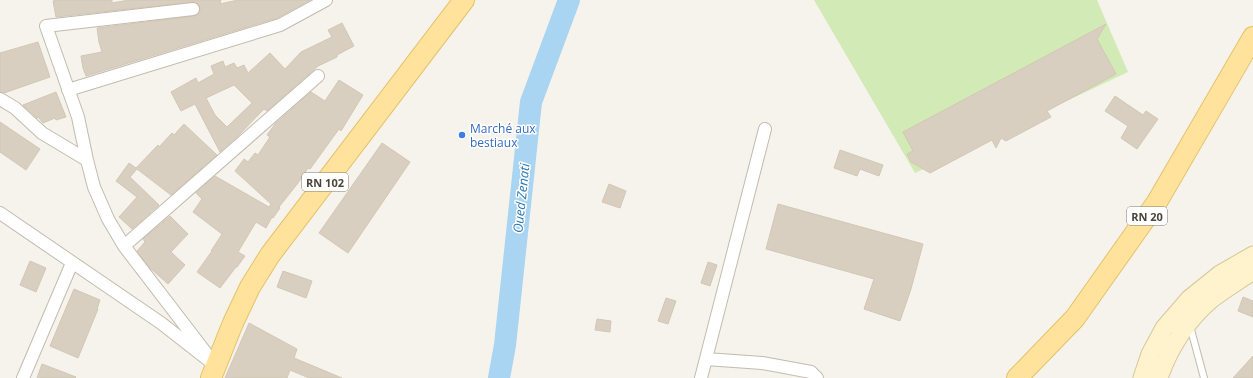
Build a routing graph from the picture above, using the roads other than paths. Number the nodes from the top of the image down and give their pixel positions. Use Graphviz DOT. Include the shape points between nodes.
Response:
graph roads {
  1 [pos="326,0"];
  2 [pos="464,0"];
  3 [pos="193,9"];
  4 [pos="1253,37"];
  5 [pos="318,76"];
  6 [pos="68,90"];
  7 [pos="0,98"];
  8 [pos="765,129"];
  9 [pos="87,160"];
  10 [pos="0,213"];
  11 [pos="124,246"];
  12 [pos="1253,255"];
  13 [pos="72,263"];
  14 [pos="1253,271"];
  15 [pos="1189,323"];
  16 [pos="706,360"];
  17 [pos="214,372"];
  18 [pos="23,378"];
  19 [pos="701,378"];
  20 [pos="817,378"];
  21 [pos="1017,378"];
  22 [pos="1142,378"];
  23 [pos="1159,378"];
  24 [pos="1204,378"];
  1 -- 6 [label="street" via="280,25"];
  2 -- 17 [label="main road, RN 102" via="270,255 250,287"];
  3 -- 6 [label="street" via="46,26"];
  4 -- 21 [label="main road, RN 20" via="1157,202 1075,318"];
  5 -- 11 [label="street"];
  6 -- 9 [label="street" via="78,117"];
  7 -- 9 [label="street" via="42,133"];
  8 -- 16 [label="street"];
  9 -- 11 [label="street" via="94,187 108,219"];
  10 -- 13 [label="street"];
  11 -- 17 [label="street"];
  12 -- 22 [label="main road" via="1220,274 1189,299 1164,328 1150,354"];
  13 -- 17 [label="street" via="161,323"];
  13 -- 18 [label="street"];
  14 -- 15 [label="main road" via="1212,299"];
  15 -- 23 [label="main road" via="1173,346"];
  15 -- 24 [label="lane"];
  16 -- 19 [label="street"];
  16 -- 20 [label="street" via="762,363 811,372"];
}
